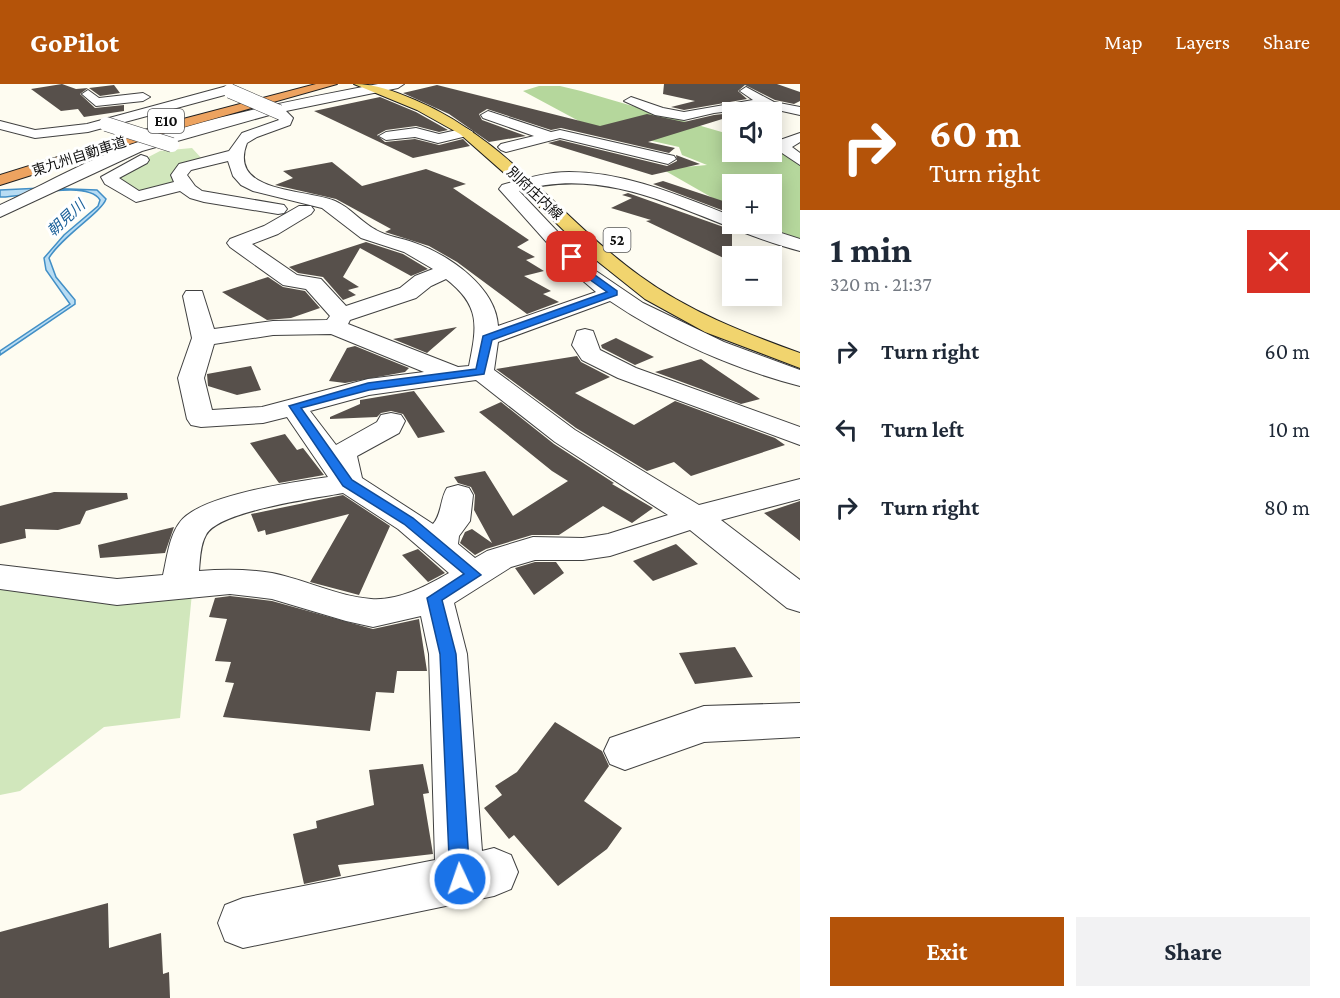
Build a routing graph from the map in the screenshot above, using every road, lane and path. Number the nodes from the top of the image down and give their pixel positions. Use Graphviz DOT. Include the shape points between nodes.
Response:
graph roads {
  1 [pos="322,85"];
  2 [pos="379,85"];
  3 [pos="225,87"];
  4 [pos="741,87"];
  5 [pos="88,94"];
  6 [pos="789,94"];
  7 [pos="207,96"];
  8 [pos="631,101"];
  9 [pos="689,101"];
  10 [pos="764,102"];
  11 [pos="782,106"];
  12 [pos="722,107"];
  13 [pos="717,108"];
  14 [pos="799,110"];
  15 [pos="488,115"];
  16 [pos="106,124"];
  17 [pos="0,125"];
  18 [pos="198,132"];
  19 [pos="466,132"];
  20 [pos="386,136"];
  21 [pos="549,136"];
  22 [pos="800,137"];
  23 [pos="172,145"];
  24 [pos="242,145"];
  25 [pos="506,147"];
  26 [pos="668,159"];
  27 [pos="800,160"];
  28 [pos="0,169"];
  29 [pos="0,180"];
  30 [pos="534,181"];
  31 [pos="183,185"];
  32 [pos="316,207"];
  33 [pos="580,210"];
  34 [pos="0,212"];
  35 [pos="722,219"];
  36 [pos="766,234"];
  37 [pos="800,245"];
  38 [pos="447,271"];
  39 [pos="665,279"];
  40 [pos="613,293"];
  41 [pos="194,296"];
  42 [pos="338,321"];
  43 [pos="585,336"];
  44 [pos="204,338"];
  45 [pos="487,338"];
  46 [pos="800,343"];
  47 [pos="800,361"];
  48 [pos="481,372"];
  49 [pos="454,374"];
  50 [pos="800,378"];
  51 [pos="296,398"];
  52 [pos="391,421"];
  53 [pos="800,437"];
  54 [pos="348,483"];
  55 [pos="800,489"];
  56 [pos="458,495"];
  57 [pos="695,517"];
  58 [pos="441,546"];
  59 [pos="474,575"];
  60 [pos="0,577"];
  61 [pos="178,586"];
  62 [pos="435,598"];
  63 [pos="800,599"];
  64 [pos="800,720"];
  65 [pos="625,750"];
  66 [pos="243,923"];
  1 -- 28 [label="highway, 東九州自動車道 / E10" via="158,123"];
  1 -- 29 [label="highway, 東九州自動車道 / E10" via="169,127"];
  2 -- 18 [label="street" via="243,115"];
  2 -- 19 [label="main road, 別府庄内線 / 52"];
  2 -- 25 [label="main road, 別府庄内線 / 52" via="462,118"];
  3 -- 7 [label="street"];
  3 -- 24 [label="street, bridge" via="286,118"];
  4 -- 6 [label="street"];
  4 -- 10 [label="street"];
  5 -- 7 [label="street" via="96,102 176,93"];
  7 -- 16 [label="street"];
  8 -- 13 [label="street" via="684,116"];
  9 -- 13 [label="street"];
  11 -- 14 [label="street"];
  12 -- 13 [label="street"];
  15 -- 21 [label="street"];
  16 -- 17 [label="street" via="35,134"];
  16 -- 23 [label="street, bridge"];
  18 -- 23 [label="street"];
  18 -- 24 [label="street"];
  18 -- 34 [label="street" via="136,149"];
  19 -- 20 [label="street" via="438,139 416,132"];
  19 -- 30 [label="main road, 別府庄内線 / 52"];
  21 -- 25 [label="street"];
  21 -- 26 [label="street" via="578,136"];
  22 -- 27 [label="street" via="785,143 784,148"];
  23 -- 31 [label="street" via="109,177 136,197"];
  24 -- 31 [label="street" via="185,167 179,175"];
  24 -- 32 [label="street" via="238,173 254,186"];
  25 -- 30 [label="main road, 別府庄内線 / 52"];
  30 -- 33 [label="main road, 別府庄内線 / 52"];
  30 -- 35 [label="street" via="588,175 624,183"];
  30 -- 40 [label="street" via="508,189 585,272"];
  30 -- 47 [label="main road, 別府庄内線 / 52" via="610,262 652,294 716,328"];
  31 -- 32 [label="street" via="204,198"];
  32 -- 38 [label="street" via="350,217 366,233 410,248"];
  32 -- 42 [label="street" via="237,243 291,280 314,284"];
  36 -- 37 [label="street"];
  38 -- 42 [label="street" via="423,281 408,293"];
  38 -- 45 [label="street" via="483,304"];
  39 -- 46 [label="main road" via="737,319"];
  40 -- 45 [label="street"];
  40 -- 50 [label="street" via="689,337"];
  41 -- 44 [label="street"];
  42 -- 44 [label="street"];
  42 -- 49 [label="street"];
  43 -- 53 [label="street" via="584,345 591,355 627,373"];
  44 -- 51 [label="street" via="191,378 201,420 264,415"];
  45 -- 48 [label="street"];
  48 -- 49 [label="street"];
  48 -- 57 [label="street" via="565,436"];
  49 -- 51 [label="street" via="349,391 337,387"];
  51 -- 54 [label="street"];
  52 -- 54 [label="street" via="389,427 342,453"];
  54 -- 58 [label="street"];
  54 -- 61 [label="street" via="246,502 194,525"];
  55 -- 57 [label="street"];
  56 -- 58 [label="street" via="454,521 443,533"];
  57 -- 59 [label="street" via="610,545 533,548 499,559"];
  57 -- 63 [label="street"];
  58 -- 59 [label="street"];
  59 -- 62 [label="street"];
  60 -- 61 [label="street" via="117,592"];
  61 -- 62 [label="street" via="230,581 273,586 373,613"];
  62 -- 66 [label="street" via="448,654 477,875"];
  64 -- 65 [label="street" via="704,724"];
}
